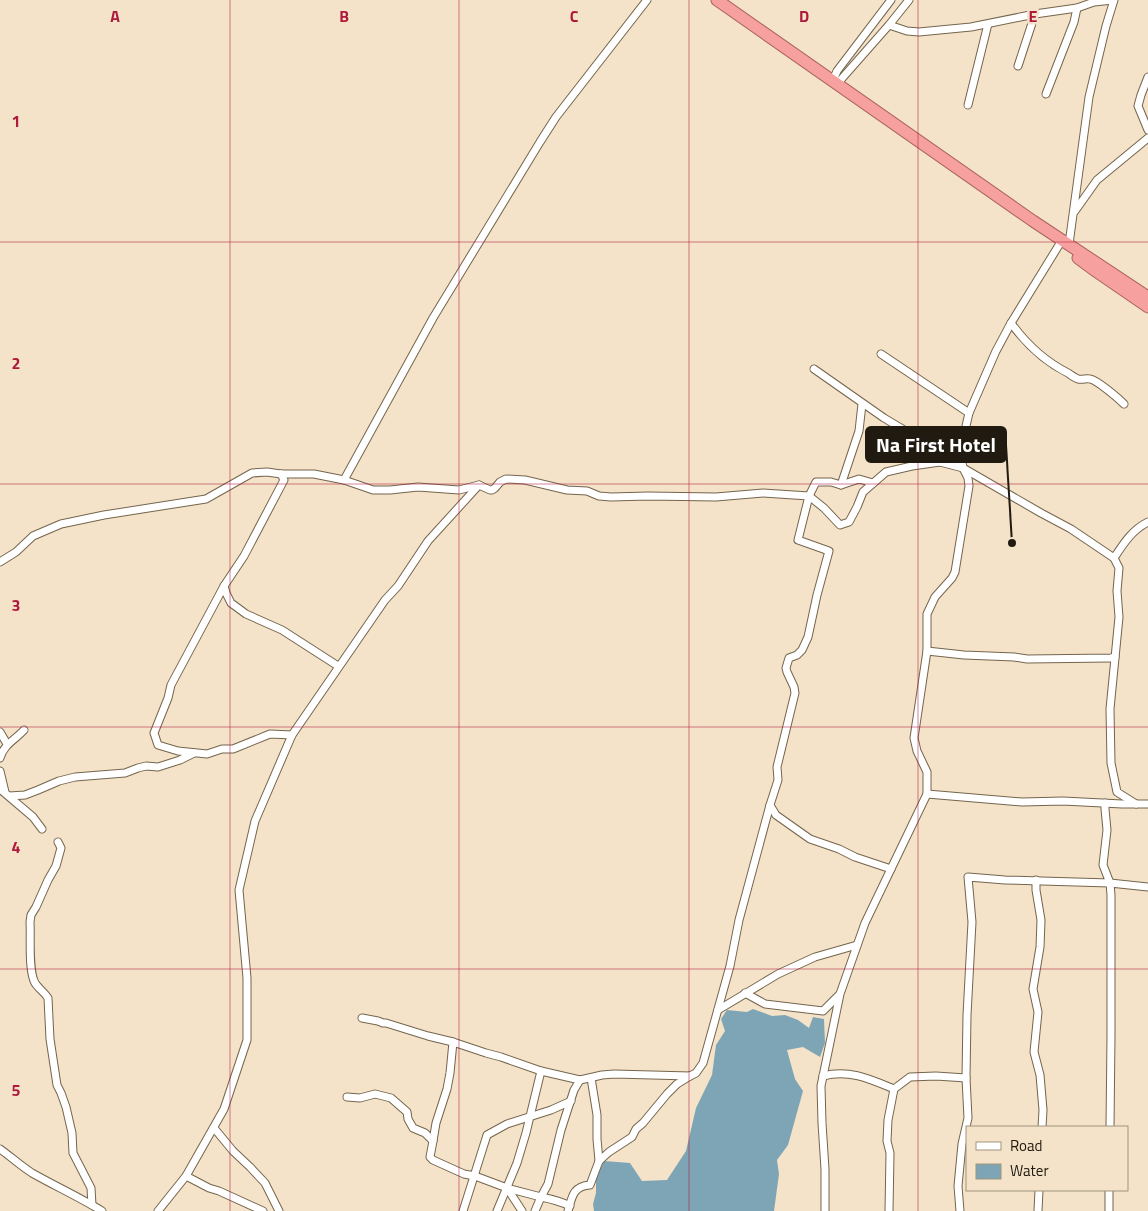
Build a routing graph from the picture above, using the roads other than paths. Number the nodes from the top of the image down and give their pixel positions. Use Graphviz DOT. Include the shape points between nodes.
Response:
graph roads {
  1 [pos="647,0"];
  2 [pos="718,0"];
  3 [pos="892,0"];
  4 [pos="909,0"];
  5 [pos="1114,0"];
  6 [pos="1077,8"];
  7 [pos="1035,14"];
  8 [pos="988,24"];
  9 [pos="889,25"];
  10 [pos="1018,66"];
  11 [pos="1148,77"];
  12 [pos="835,82"];
  13 [pos="1046,94"];
  14 [pos="968,104"];
  15 [pos="1148,130"];
  16 [pos="1147,141"];
  17 [pos="1073,213"];
  18 [pos="1064,244"];
  19 [pos="1148,297"];
  20 [pos="1148,307"];
  21 [pos="1011,324"];
  22 [pos="881,354"];
  23 [pos="814,369"];
  24 [pos="862,404"];
  25 [pos="1124,404"];
  26 [pos="969,413"];
  27 [pos="940,462"];
  28 [pos="963,468"];
  29 [pos="281,474"];
  30 [pos="344,480"];
  31 [pos="873,483"];
  32 [pos="479,485"];
  33 [pos="841,485"];
  34 [pos="809,496"];
  35 [pos="1148,522"];
  36 [pos="1114,558"];
  37 [pos="0,562"];
  38 [pos="224,586"];
  39 [pos="927,651"];
  40 [pos="1115,657"];
  41 [pos="338,666"];
  42 [pos="24,730"];
  43 [pos="0,732"];
  44 [pos="292,735"];
  45 [pos="7,744"];
  46 [pos="195,753"];
  47 [pos="0,758"];
  48 [pos="0,771"];
  49 [pos="5,792"];
  50 [pos="928,794"];
  51 [pos="1105,803"];
  52 [pos="1136,804"];
  53 [pos="1148,804"];
  54 [pos="770,805"];
  55 [pos="42,829"];
  56 [pos="58,842"];
  57 [pos="891,869"];
  58 [pos="1036,880"];
  59 [pos="1110,883"];
  60 [pos="1148,887"];
  61 [pos="857,945"];
  62 [pos="746,993"];
  63 [pos="840,994"];
  64 [pos="718,1010"];
  65 [pos="362,1018"];
  66 [pos="454,1042"];
  67 [pos="541,1071"];
  68 [pos="690,1076"];
  69 [pos="823,1076"];
  70 [pos="591,1078"];
  71 [pos="966,1078"];
  72 [pos="580,1080"];
  73 [pos="894,1088"];
  74 [pos="347,1097"];
  75 [pos="571,1101"];
  76 [pos="529,1117"];
  77 [pos="966,1126"];
  78 [pos="1042,1126"];
  79 [pos="1110,1126"];
  80 [pos="966,1127"];
  81 [pos="214,1128"];
  82 [pos="433,1141"];
  83 [pos="0,1149"];
  84 [pos="598,1161"];
  85 [pos="186,1176"];
  86 [pos="475,1176"];
  87 [pos="507,1188"];
  88 [pos="1039,1191"];
  89 [pos="1109,1191"];
  90 [pos="541,1197"];
  91 [pos="92,1205"];
  92 [pos="569,1208"];
  93 [pos="102,1211"];
  94 [pos="158,1211"];
  95 [pos="263,1211"];
  96 [pos="279,1211"];
  97 [pos="463,1211"];
  98 [pos="497,1211"];
  99 [pos="522,1211"];
  100 [pos="535,1211"];
  101 [pos="824,1211"];
  102 [pos="890,1211"];
  103 [pos="960,1211"];
  104 [pos="1038,1211"];
  105 [pos="1109,1211"];
  1 -- 30 [label="street" via="540,142 433,318"];
  2 -- 12 [label="highway"];
  3 -- 12 [label="street" via="837,71"];
  4 -- 9 [label="street"];
  5 -- 6 [label="street"];
  5 -- 17 [label="street" via="1089,97"];
  6 -- 7 [label="street"];
  6 -- 13 [label="street"];
  7 -- 8 [label="street"];
  7 -- 10 [label="street"];
  8 -- 9 [label="street" via="919,32"];
  8 -- 14 [label="street"];
  9 -- 12 [label="street"];
  11 -- 15 [label="street" via="1138,106"];
  12 -- 18 [label="highway"];
  16 -- 17 [label="street" via="1097,180"];
  17 -- 18 [label="street"];
  18 -- 19 [label="highway"];
  18 -- 20 [label="highway" via="1097,272"];
  18 -- 21 [label="street"];
  21 -- 25 [label="street" via="1031,348 1055,366 1078,379 1090,378"];
  21 -- 26 [label="street"];
  22 -- 26 [label="street"];
  23 -- 24 [label="street"];
  24 -- 27 [label="street" via="916,437"];
  24 -- 33 [label="street" via="859,431"];
  26 -- 28 [label="street" via="960,452"];
  27 -- 28 [label="street"];
  27 -- 31 [label="street" via="886,472"];
  28 -- 36 [label="street" via="1071,529"];
  28 -- 39 [label="street" via="970,486 956,565 952,578 935,597 927,614"];
  29 -- 30 [label="street" via="314,474"];
  29 -- 37 [label="street" via="252,473 206,499 61,524 34,536"];
  29 -- 38 [label="street" via="284,480 276,496"];
  30 -- 32 [label="street" via="373,490 418,487 459,490"];
  31 -- 33 [label="street" via="859,479"];
  31 -- 34 [label="street" via="863,492 849,522 840,526"];
  32 -- 34 [label="street" via="492,490 506,479 525,480 611,497 716,498 763,493"];
  32 -- 41 [label="street" via="428,542"];
  33 -- 34 [label="street" via="816,482"];
  34 -- 54 [label="street" via="798,540 829,551 808,637 802,650 789,658 786,668 795,694"];
  35 -- 36 [label="street" via="1128,536"];
  36 -- 40 [label="street" via="1119,568 1120,617"];
  38 -- 41 [label="street" via="231,603 246,614 282,630"];
  38 -- 46 [label="street" via="175,677 154,733 158,744"];
  39 -- 40 [label="street" via="1027,659"];
  39 -- 50 [label="street" via="914,738 927,772"];
  40 -- 52 [label="street" via="1110,763 1117,792"];
  41 -- 44 [label="street"];
  42 -- 45 [label="street"];
  43 -- 45 [label="street"];
  44 -- 46 [label="street" via="270,734 233,749"];
  44 -- 81 [label="street" via="255,821 239,890 247,1040 224,1109"];
  45 -- 47 [label="street"];
  46 -- 49 [label="street" via="180,760 125,773 75,777 25,794"];
  48 -- 49 [label="street"];
  49 -- 55 [label="street"];
  50 -- 51 [label="street" via="1022,802"];
  50 -- 57 [label="street"];
  51 -- 52 [label="street"];
  51 -- 59 [label="street" via="1107,830 1103,865"];
  52 -- 53 [label="street"];
  54 -- 57 [label="street" via="776,815 810,839"];
  54 -- 64 [label="street"];
  56 -- 91 [label="street" via="61,848 56,866 31,918 31,963 34,982 48,996 57,1085 66,1107 73,1154 92,1188"];
  57 -- 61 [label="street"];
  58 -- 59 [label="street"];
  58 -- 71 [label="street" via="968,877 972,922"];
  58 -- 78 [label="street" via="1041,920 1033,989 1038,1012 1034,1052 1040,1075"];
  59 -- 60 [label="street"];
  59 -- 79 [label="street"];
  61 -- 62 [label="street" via="815,957"];
  61 -- 63 [label="street"];
  62 -- 63 [label="street" via="765,1004 823,1011"];
  62 -- 64 [label="street"];
  63 -- 69 [label="street"];
  64 -- 68 [label="street" via="703,1064 696,1074"];
  65 -- 66 [label="street"];
  66 -- 67 [label="street"];
  66 -- 82 [label="street"];
  67 -- 72 [label="street"];
  67 -- 76 [label="street"];
  68 -- 70 [label="street" via="614,1074"];
  68 -- 84 [label="street" via="677,1084 632,1137"];
  69 -- 73 [label="street" via="846,1073"];
  69 -- 101 [label="street"];
  70 -- 72 [label="street"];
  70 -- 84 [label="street" via="597,1115"];
  71 -- 73 [label="street" via="910,1078"];
  71 -- 77 [label="street"];
  72 -- 75 [label="street"];
  73 -- 102 [label="street" via="887,1141"];
  74 -- 82 [label="street" via="375,1094 391,1098 407,1112 413,1128"];
  75 -- 76 [label="street"];
  75 -- 90 [label="street" via="548,1184"];
  76 -- 86 [label="street" via="487,1135"];
  76 -- 87 [label="street"];
  80 -- 103 [label="street" via="958,1186"];
  81 -- 85 [label="street"];
  81 -- 96 [label="street" via="265,1183"];
  82 -- 86 [label="street" via="430,1157 433,1160"];
  83 -- 91 [label="street" via="30,1172"];
  84 -- 92 [label="street" via="590,1185 577,1188"];
  85 -- 94 [label="street"];
  85 -- 95 [label="street"];
  86 -- 87 [label="street"];
  86 -- 97 [label="street"];
  87 -- 90 [label="street"];
  87 -- 98 [label="street"];
  87 -- 99 [label="street"];
  88 -- 104 [label="street"];
  89 -- 105 [label="street"];
  90 -- 92 [label="street" via="562,1202"];
  90 -- 100 [label="street"];
  91 -- 93 [label="street"];
}
